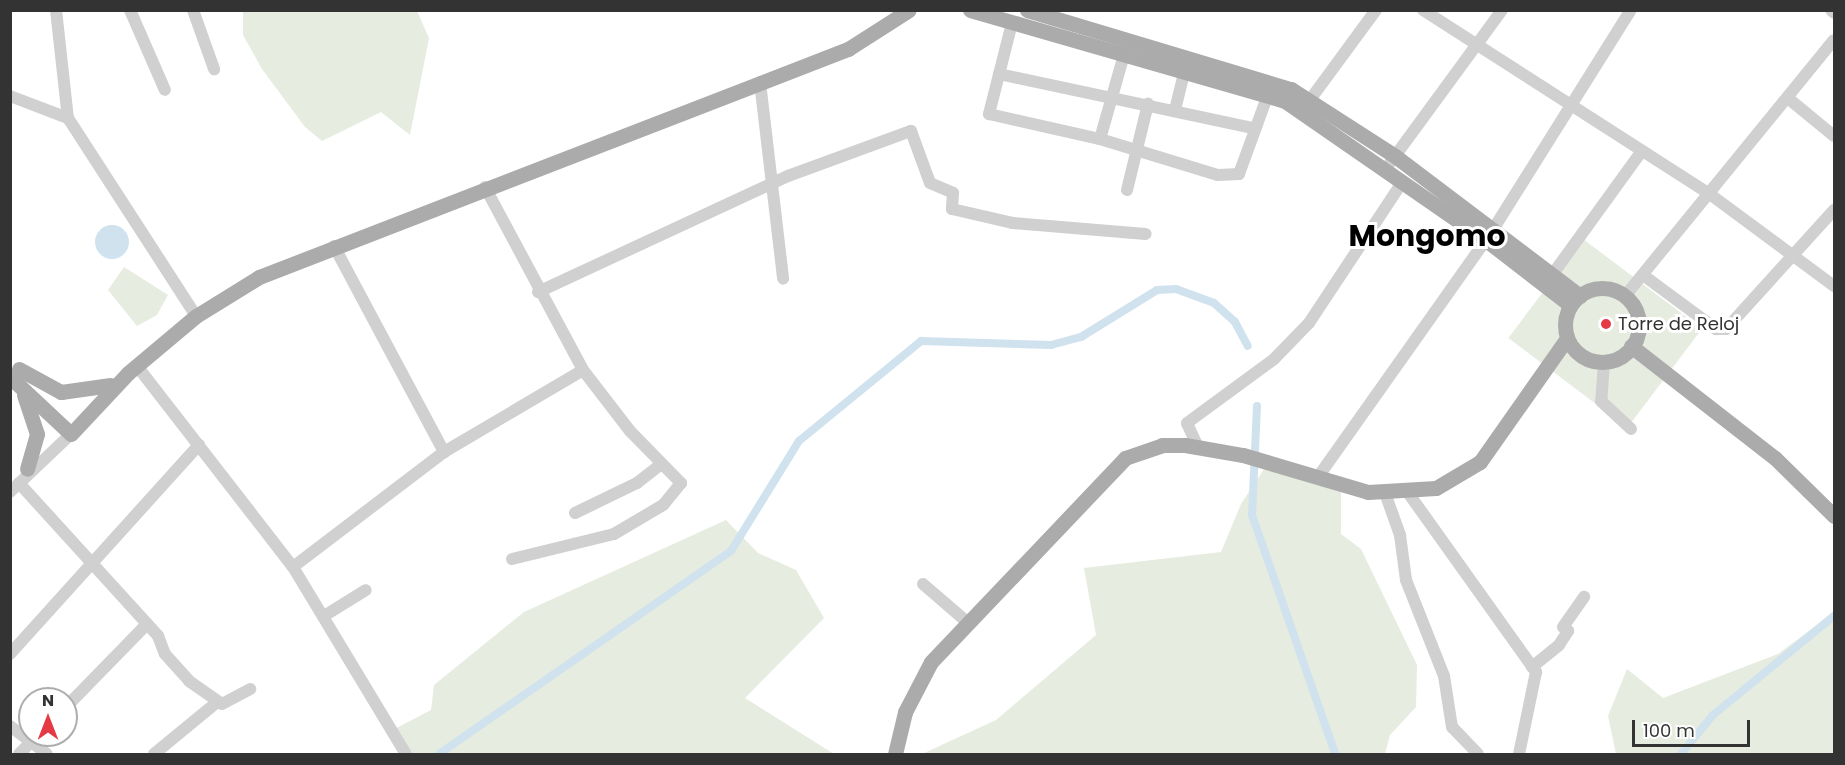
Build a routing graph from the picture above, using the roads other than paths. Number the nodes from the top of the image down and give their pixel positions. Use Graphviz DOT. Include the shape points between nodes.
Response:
graph roads {
  1 [pos="56,10"];
  2 [pos="130,10"];
  3 [pos="194,10"];
  4 [pos="895,10"];
  5 [pos="909,10"];
  6 [pos="970,10"];
  7 [pos="1027,10"];
  8 [pos="1376,10"];
  9 [pos="1423,10"];
  10 [pos="1502,10"];
  11 [pos="1631,10"];
  12 [pos="1831,10"];
  13 [pos="1834,13"];
  14 [pos="1012,23"];
  15 [pos="876,33"];
  16 [pos="1129,39"];
  17 [pos="1834,40"];
  18 [pos="1478,44"];
  19 [pos="1124,54"];
  20 [pos="1186,64"];
  21 [pos="214,69"];
  22 [pos="999,74"];
  23 [pos="760,82"];
  24 [pos="1270,88"];
  25 [pos="165,90"];
  26 [pos="10,96"];
  27 [pos="1112,97"];
  28 [pos="1790,99"];
  29 [pos="1148,104"];
  30 [pos="1306,106"];
  31 [pos="1573,107"];
  32 [pos="1175,110"];
  33 [pos="68,118"];
  34 [pos="1254,128"];
  35 [pos="1834,136"];
  36 [pos="1100,139"];
  37 [pos="1137,149"];
  38 [pos="1642,151"];
  39 [pos="1390,163"];
  40 [pos="1403,181"];
  41 [pos="772,183"];
  42 [pos="485,187"];
  43 [pos="1127,190"];
  44 [pos="1711,195"];
  45 [pos="1834,210"];
  46 [pos="1146,234"];
  47 [pos="1490,234"];
  48 [pos="334,246"];
  49 [pos="1791,257"];
  50 [pos="1643,275"];
  51 [pos="783,279"];
  52 [pos="1549,280"];
  53 [pos="1834,286"];
  54 [pos="538,292"];
  55 [pos="1625,296"];
  56 [pos="1575,301"];
  57 [pos="196,316"];
  58 [pos="1571,344"];
  59 [pos="1631,346"];
  60 [pos="1604,362"];
  61 [pos="133,370"];
  62 [pos="583,370"];
  63 [pos="13,371"];
  64 [pos="111,385"];
  65 [pos="70,429"];
  66 [pos="1631,429"];
  67 [pos="199,445"];
  68 [pos="1198,447"];
  69 [pos="444,452"];
  70 [pos="660,465"];
  71 [pos="27,469"];
  72 [pos="1318,477"];
  73 [pos="15,488"];
  74 [pos="1385,493"];
  75 [pos="1409,494"];
  76 [pos="575,513"];
  77 [pos="1834,516"];
  78 [pos="512,559"];
  79 [pos="96,565"];
  80 [pos="292,567"];
  81 [pos="923,585"];
  82 [pos="366,590"];
  83 [pos="1584,597"];
  84 [pos="324,616"];
  85 [pos="967,622"];
  86 [pos="147,624"];
  87 [pos="10,654"];
  88 [pos="1532,667"];
  89 [pos="250,689"];
  90 [pos="78,695"];
  91 [pos="216,703"];
  92 [pos="154,754"];
  93 [pos="406,754"];
  94 [pos="895,754"];
  95 [pos="1478,754"];
  96 [pos="1519,754"];
  1 -- 33 [label="street"];
  2 -- 25 [label="street"];
  3 -- 21 [label="street"];
  4 -- 15 [label="main road"];
  5 -- 15 [label="main road"];
  6 -- 14 [label="main road"];
  7 -- 16 [label="main road"];
  8 -- 30 [label="street"];
  9 -- 18 [label="street"];
  10 -- 18 [label="street"];
  11 -- 31 [label="street"];
  12 -- 13 [label="street"];
  14 -- 19 [label="main road"];
  14 -- 22 [label="street"];
  15 -- 23 [label="main road"];
  16 -- 19 [label="street"];
  16 -- 20 [label="main road"];
  17 -- 28 [label="street"];
  18 -- 31 [label="street"];
  18 -- 39 [label="street"];
  19 -- 20 [label="main road"];
  19 -- 27 [label="street"];
  20 -- 24 [label="main road"];
  20 -- 32 [label="street"];
  22 -- 27 [label="street"];
  22 -- 36 [label="street" via="989,114"];
  23 -- 41 [label="street"];
  23 -- 42 [label="main road"];
  24 -- 30 [label="main road"];
  24 -- 34 [label="street"];
  26 -- 33 [label="street"];
  27 -- 29 [label="street"];
  27 -- 36 [label="street"];
  28 -- 35 [label="street"];
  28 -- 44 [label="street"];
  29 -- 32 [label="street"];
  29 -- 37 [label="street"];
  30 -- 39 [label="main road"];
  31 -- 38 [label="street"];
  31 -- 47 [label="street"];
  32 -- 34 [label="street"];
  33 -- 57 [label="street"];
  34 -- 37 [label="street" via="1239,174 1228,177"];
  36 -- 37 [label="street"];
  37 -- 43 [label="street"];
  38 -- 44 [label="street"];
  38 -- 52 [label="street"];
  39 -- 40 [label="main road"];
  39 -- 47 [label="main road"];
  40 -- 47 [label="main road"];
  40 -- 68 [label="street" via="1380,224 1309,323 1274,359 1187,423"];
  41 -- 46 [label="street" via="911,131 930,183 953,193 952,209 1013,223"];
  41 -- 51 [label="street"];
  41 -- 54 [label="street"];
  42 -- 48 [label="main road"];
  42 -- 54 [label="street"];
  44 -- 49 [label="street"];
  44 -- 50 [label="street"];
  45 -- 49 [label="street"];
  47 -- 52 [label="main road"];
  47 -- 72 [label="street"];
  48 -- 57 [label="main road" via="259,277"];
  48 -- 69 [label="street"];
  49 -- 50 [label="street" via="1726,329 1706,322"];
  49 -- 53 [label="street"];
  50 -- 55 [label="street"];
  52 -- 56 [label="main road"];
  54 -- 62 [label="street"];
  55 -- 56 [label="main road" via="1598,288"];
  55 -- 59 [label="main road" via="1638,326"];
  56 -- 58 [label="main road"];
  57 -- 61 [label="main road"];
  58 -- 60 [label="main road"];
  58 -- 75 [label="main road" via="1551,364 1480,462 1447,483"];
  59 -- 60 [label="main road"];
  59 -- 77 [label="main road" via="1775,458"];
  60 -- 66 [label="street" via="1601,401"];
  61 -- 64 [label="main road"];
  61 -- 65 [label="main road"];
  61 -- 67 [label="street"];
  62 -- 69 [label="street"];
  62 -- 70 [label="street"];
  63 -- 64 [label="main road" via="61,392 88,392"];
  63 -- 65 [label="main road"];
  63 -- 71 [label="main road" via="36,424"];
  64 -- 65 [label="main road"];
  65 -- 71 [label="street"];
  65 -- 73 [label="street"];
  67 -- 79 [label="street"];
  67 -- 80 [label="street"];
  68 -- 72 [label="main road" via="1243,455"];
  68 -- 85 [label="main road" via="1162,445 1120,462"];
  69 -- 80 [label="street"];
  70 -- 76 [label="street" via="637,483"];
  70 -- 78 [label="street" via="681,483 663,505 614,534"];
  71 -- 73 [label="street"];
  72 -- 74 [label="main road"];
  73 -- 79 [label="street"];
  74 -- 75 [label="main road"];
  74 -- 95 [label="street" via="1400,535 1407,580 1444,676 1452,727"];
  75 -- 88 [label="street"];
  79 -- 86 [label="street"];
  79 -- 87 [label="street"];
  80 -- 84 [label="street"];
  81 -- 85 [label="street"];
  82 -- 84 [label="street"];
  83 -- 88 [label="street" via="1563,627 1568,631 1562,641"];
  84 -- 93 [label="street"];
  85 -- 94 [label="main road" via="915,688"];
  86 -- 90 [label="street"];
  86 -- 91 [label="street" via="165,654"];
  88 -- 96 [label="street" via="1537,678"];
  89 -- 91 [label="street"];
  91 -- 92 [label="street"];
}
